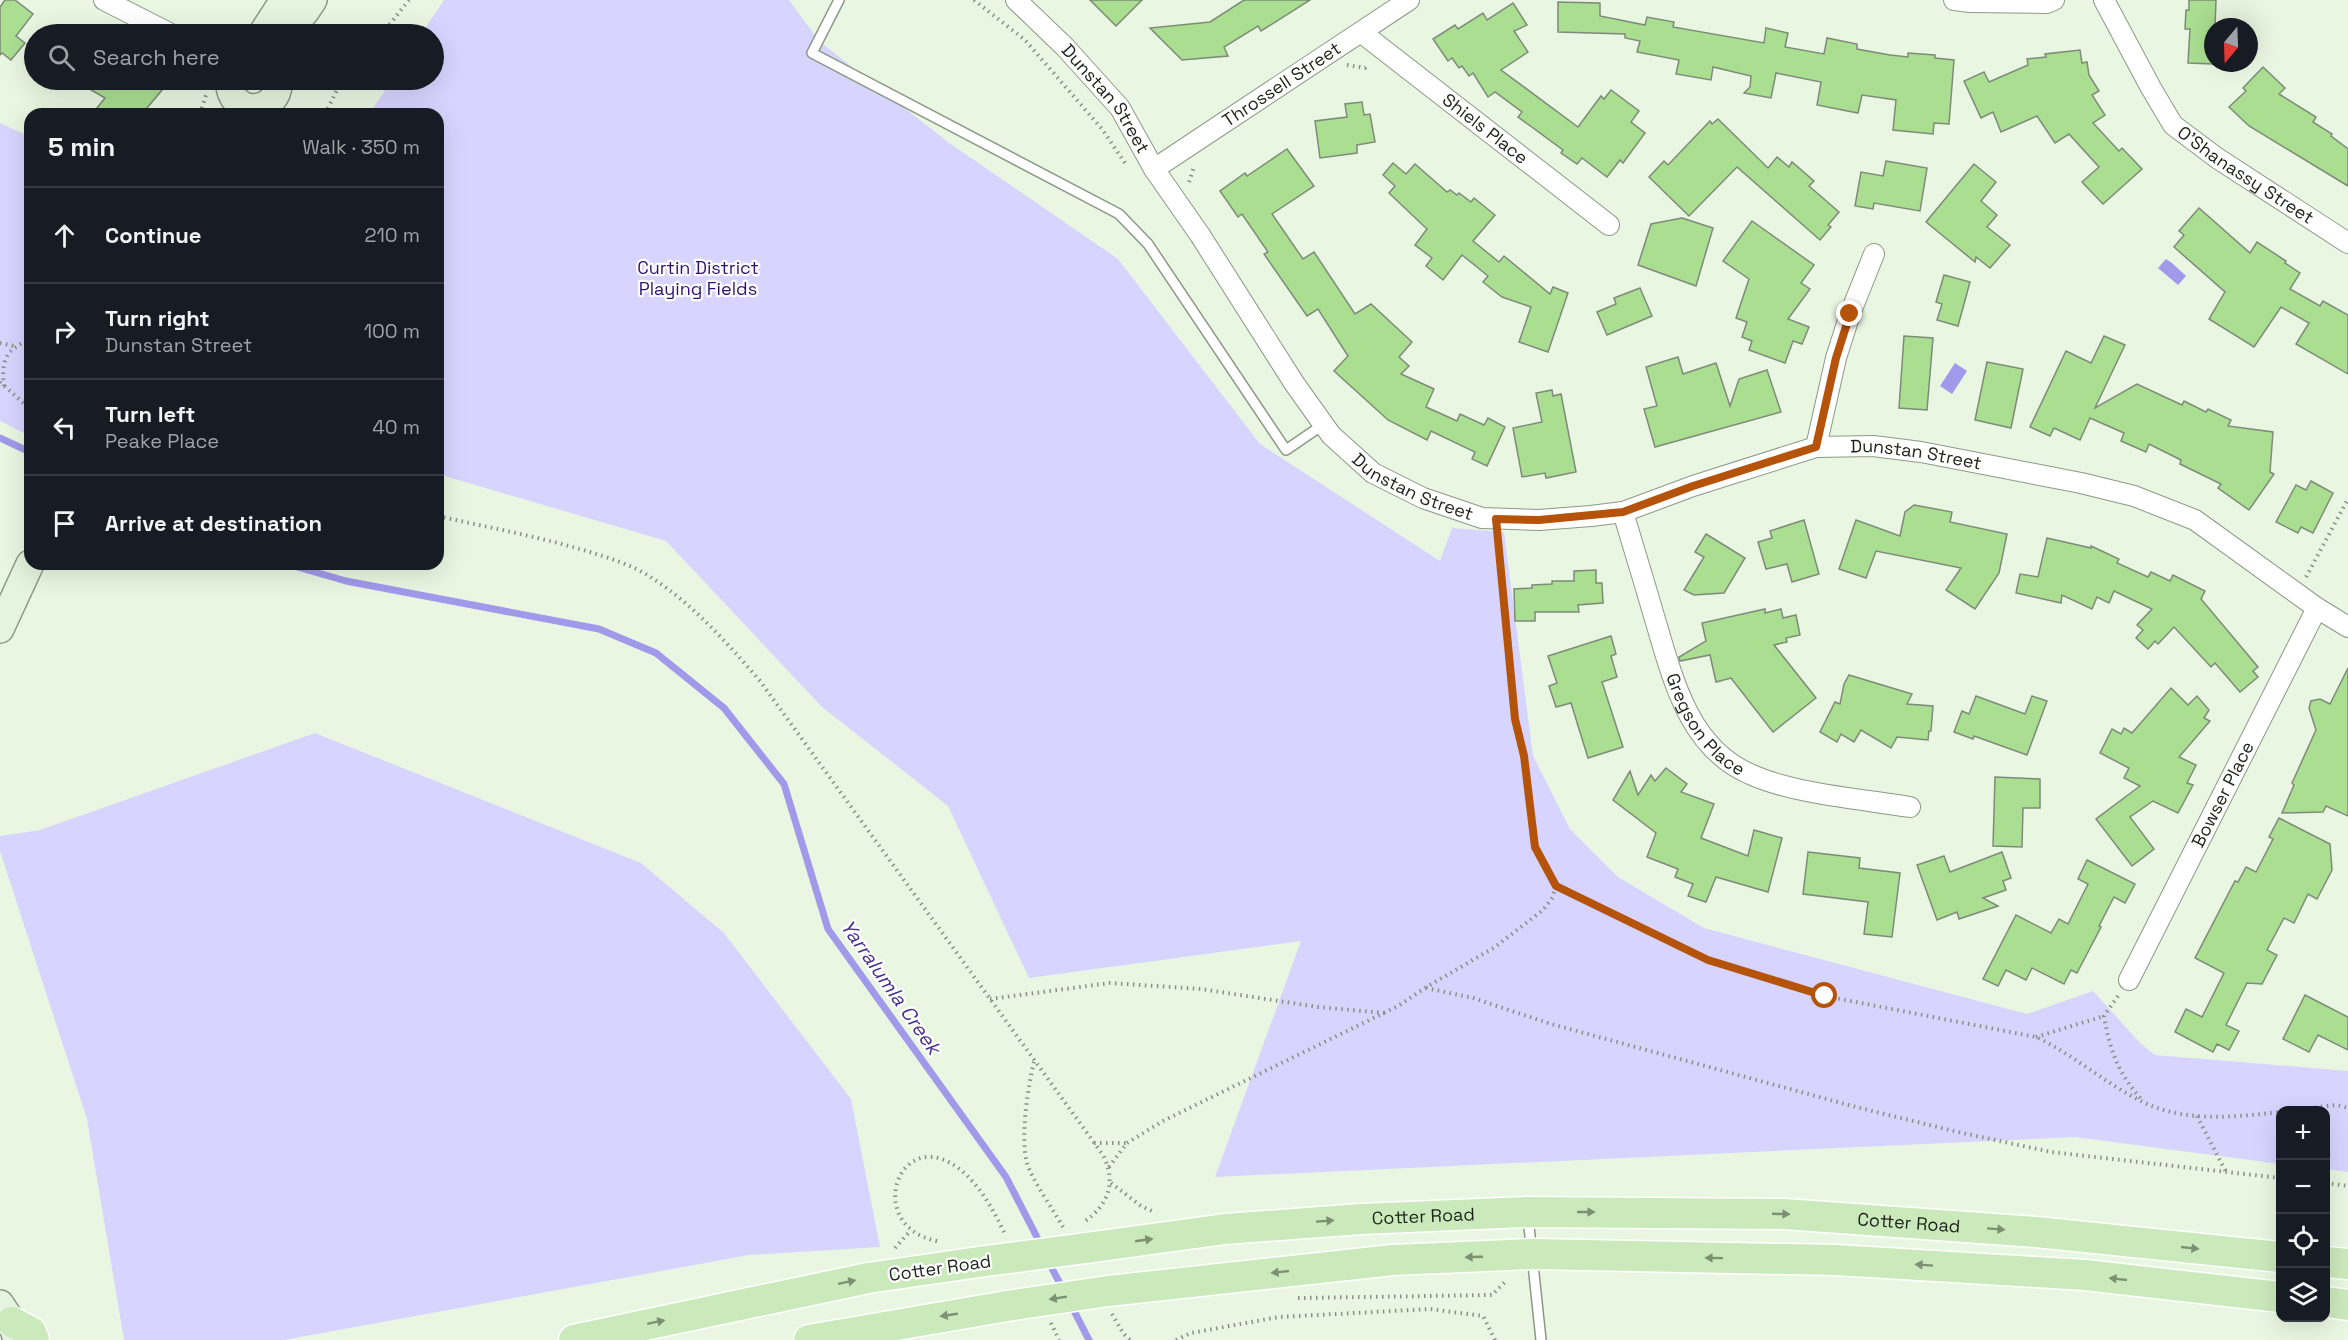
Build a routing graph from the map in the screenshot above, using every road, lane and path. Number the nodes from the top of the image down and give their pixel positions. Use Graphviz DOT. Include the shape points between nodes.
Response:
graph roads {
  1 [pos="104,0"];
  2 [pos="284,0"];
  3 [pos="312,0"];
  4 [pos="409,0"];
  5 [pos="839,0"];
  6 [pos="1016,0"];
  7 [pos="1409,0"];
  8 [pos="1954,0"];
  9 [pos="2054,0"];
  10 [pos="2104,0"];
  11 [pos="151,24"];
  12 [pos="268,24"];
  13 [pos="295,24"];
  14 [pos="390,24"];
  15 [pos="1362,33"];
  16 [pos="1369,65"];
  17 [pos="1338,71"];
  18 [pos="277,90"];
  19 [pos="337,90"];
  20 [pos="225,95"];
  21 [pos="208,108"];
  22 [pos="250,108"];
  23 [pos="261,108"];
  24 [pos="328,108"];
  25 [pos="1195,165"];
  26 [pos="1154,170"];
  27 [pos="1180,206"];
  28 [pos="1610,225"];
  29 [pos="2348,243"];
  30 [pos="1874,254"];
  31 [pos="24,342"];
  32 [pos="0,343"];
  33 [pos="14,346"];
  34 [pos="2,384"];
  35 [pos="24,404"];
  36 [pos="1324,424"];
  37 [pos="1816,447"];
  38 [pos="2348,499"];
  39 [pos="1623,512"];
  40 [pos="444,517"];
  41 [pos="1496,519"];
  42 [pos="27,570"];
  43 [pos="2297,594"];
  44 [pos="2317,608"];
  45 [pos="2348,627"];
  46 [pos="0,629"];
  47 [pos="1910,807"];
  48 [pos="1556,886"];
  49 [pos="2129,980"];
  50 [pos="1425,988"];
  51 [pos="990,999"];
  52 [pos="1386,1013"];
  53 [pos="2104,1016"];
  54 [pos="2036,1037"];
  55 [pos="1034,1061"];
  56 [pos="2348,1102"];
  57 [pos="2144,1103"];
  58 [pos="2337,1105"];
  59 [pos="2328,1106"];
  60 [pos="2348,1107"];
  61 [pos="2276,1112"];
  62 [pos="2197,1116"];
  63 [pos="1094,1143"];
  64 [pos="1127,1143"];
  65 [pos="1027,1163"];
  66 [pos="1109,1168"];
  67 [pos="2227,1172"];
  68 [pos="2276,1178"];
  69 [pos="2330,1184"];
  70 [pos="2348,1186"];
  71 [pos="1527,1212"];
  72 [pos="997,1218"];
  73 [pos="1080,1237"];
  74 [pos="942,1242"];
  75 [pos="1533,1254"];
  76 [pos="2276,1257"];
  77 [pos="2330,1262"];
  78 [pos="2348,1264"];
  79 [pos="2276,1297"];
  80 [pos="1295,1298"];
  81 [pos="2330,1303"];
  82 [pos="2348,1305"];
  83 [pos="574,1340"];
  84 [pos="809,1340"];
  85 [pos="1176,1340"];
  86 [pos="1495,1340"];
  87 [pos="1540,1340"];
  1 -- 11 [label="street"];
  2 -- 12 [label="main road"];
  3 -- 13 [label="main road"];
  4 -- 14 [label="path"];
  5 -- 36 [label="lane" via="812,53 1119,214 1148,243 1286,450"];
  6 -- 26 [label="street, Dunstan Street" via="1120,108"];
  7 -- 15 [label="street, Throssell Street"];
  8 -- 9 [label="street"];
  10 -- 29 [label="street, O'Shanassy Street" via="2173,125"];
  15 -- 26 [label="street, Throssell Street"];
  15 -- 28 [label="street, Shiels Place"];
  16 -- 17 [label="path" via="1347,65"];
  18 -- 23 [label="main road"];
  19 -- 24 [label="path"];
  20 -- 21 [label="path"];
  20 -- 22 [label="main road"];
  25 -- 27 [label="path" via="1189,181 1194,198"];
  26 -- 27 [label="street, Dunstan Street"];
  27 -- 36 [label="street, Dunstan Street"];
  30 -- 37 [label="street" via="1836,358"];
  31 -- 33 [label="path"];
  32 -- 33 [label="path"];
  33 -- 34 [label="path" via="4,363"];
  34 -- 35 [label="path"];
  36 -- 41 [label="street, Dunstan Street" via="1373,473 1423,498"];
  37 -- 39 [label="street, Dunstan Street"];
  37 -- 43 [label="street, Dunstan Street" via="1873,446 1921,452 2134,496 2195,520"];
  38 -- 43 [label="path"];
  39 -- 41 [label="street, Dunstan Street" via="1539,520"];
  39 -- 47 [label="street, Gregson Place" via="1675,685 1692,722 1710,745 1731,764 1775,783"];
  40 -- 51 [label="path" via="561,543 610,559 650,576 685,602 760,681"];
  41 -- 48 [label="path" via="1515,719 1524,756 1535,847"];
  42 -- 46 [label="main road"];
  43 -- 44 [label="street, Dunstan Street"];
  44 -- 45 [label="street, Dunstan Street"];
  44 -- 49 [label="street, Bowser Place"];
  48 -- 50 [label="path" via="1544,910 1495,947"];
  48 -- 54 [label="path" via="1708,960 1825,996"];
  49 -- 53 [label="path"];
  50 -- 52 [label="path"];
  50 -- 67 [label="path" via="1958,1132 2051,1152"];
  51 -- 52 [label="path" via="1110,983 1201,989"];
  51 -- 55 [label="path"];
  52 -- 64 [label="path" via="1162,1121"];
  53 -- 54 [label="path"];
  53 -- 57 [label="path" via="2117,1066"];
  54 -- 57 [label="path"];
  55 -- 63 [label="path"];
  55 -- 65 [label="path" via="1024,1141"];
  56 -- 58 [label="path"];
  57 -- 62 [label="path"];
  58 -- 59 [label="path"];
  58 -- 60 [label="path"];
  61 -- 62 [label="path" via="2229,1118"];
  62 -- 67 [label="path"];
  63 -- 64 [label="path"];
  63 -- 66 [label="path"];
  64 -- 66 [label="path"];
  66 -- 73 [label="path" via="1110,1189"];
  67 -- 68 [label="path"];
  69 -- 70 [label="path"];
  73 -- 71 [label="main road, Cotter Road, one-way"];
  71 -- 75 [label="lane"];
  71 -- 76 [label="main road, Cotter Road, one-way" via="1784,1214 2036,1232"];
  72 -- 74 [label="path" via="974,1183 957,1167 940,1159 916,1159 899,1175 896,1205 911,1230"];
  83 -- 73 [label="main road, Cotter Road, one-way, bridge" via="868,1278 986,1261"];
  79 -- 75 [label="main road, one-way" via="2085,1275 1836,1260"];
  75 -- 80 [label="path" via="1492,1295"];
  75 -- 84 [label="main road, one-way, bridge" via="1393,1260 1108,1291"];
  75 -- 87 [label="lane"];
  77 -- 78 [label="main road"];
  81 -- 82 [label="main road"];
  85 -- 86 [label="path" via="1191,1333 1279,1317 1430,1309 1483,1316"];
}
